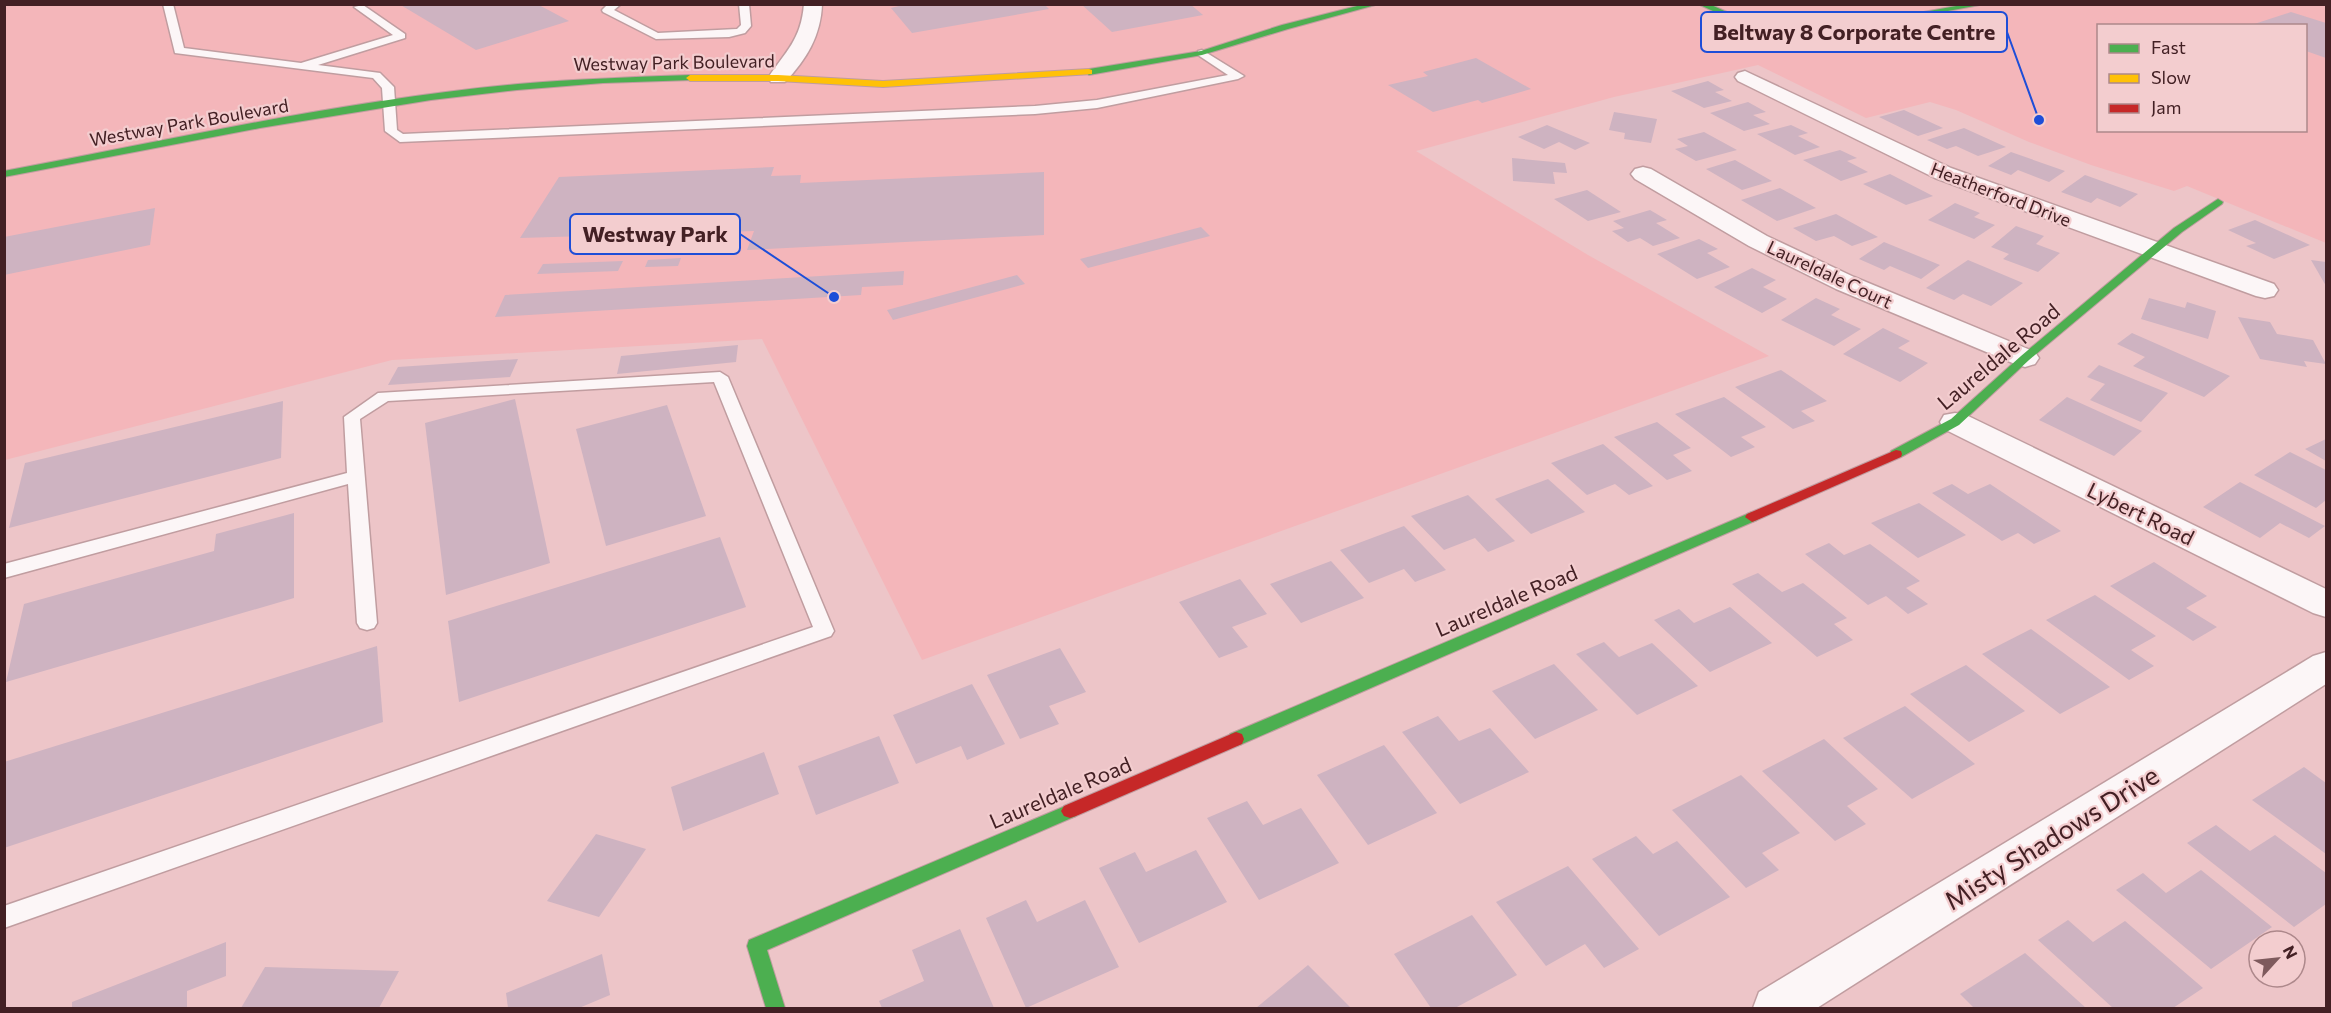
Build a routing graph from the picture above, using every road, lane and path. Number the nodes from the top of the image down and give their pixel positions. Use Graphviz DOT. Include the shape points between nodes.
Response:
graph roads {
  1 [pos="168,4"];
  2 [pos="616,4"];
  3 [pos="744,4"];
  4 [pos="813,4"];
  5 [pos="1376,4"];
  6 [pos="1701,4"];
  7 [pos="1982,4"];
  8 [pos="359,7"];
  9 [pos="1274,30"];
  10 [pos="1202,52"];
  11 [pos="1102,56"];
  12 [pos="297,67"];
  13 [pos="775,70"];
  14 [pos="1745,77"];
  15 [pos="393,86"];
  16 [pos="365,91"];
  17 [pos="388,103"];
  18 [pos="4,174"];
  19 [pos="1643,174"];
  20 [pos="2218,202"];
  21 [pos="2156,252"];
  22 [pos="2265,290"];
  23 [pos="2025,358"];
  24 [pos="1955,422"];
  25 [pos="356,476"];
  26 [pos="4,572"];
  27 [pos="2326,604"];
  28 [pos="367,623"];
  29 [pos="2326,666"];
  30 [pos="4,917"];
  31 [pos="775,1008"];
  32 [pos="1776,1008"];
  1 -- 12 [label="lane" via="179,51"];
  2 -- 3 [label="lane" via="607,10 648,33 666,36 741,31 746,26"];
  4 -- 13 [label="street" via="800,62"];
  5 -- 9 [label="street, Westway Park Boulevard"];
  6 -- 7 [label="street" via="1757,29 1798,37"];
  8 -- 12 [label="lane" via="401,36"];
  9 -- 10 [label="street, Westway Park Boulevard"];
  9 -- 11 [label="street, Westway Park Boulevard"];
  10 -- 13 [label="street, Westway Park Boulevard" via="1090,72 984,80 883,84"];
  10 -- 17 [label="lane" via="1238,76 1097,104 939,116 400,138 391,131"];
  12 -- 15 [label="lane" via="376,75"];
  13 -- 17 [label="street, Westway Park Boulevard" via="496,88"];
  14 -- 21 [label="street, Heatherford Drive" via="1943,173"];
  15 -- 16 [label="street"];
  15 -- 17 [label="lane"];
  17 -- 18 [label="street, Westway Park Boulevard"];
  19 -- 23 [label="street, Laureldale Court" via="1758,241 1845,283"];
  20 -- 21 [label="street, Laureldale Road" via="2178,230"];
  21 -- 22 [label="street, Heatherford Drive"];
  21 -- 23 [label="street, Laureldale Road"];
  23 -- 24 [label="street, Laureldale Road"];
  24 -- 27 [label="street, Lybert Road"];
  24 -- 31 [label="street, Laureldale Road" via="1878,463 756,946"];
  25 -- 26 [label="lane"];
  25 -- 28 [label="lane"];
  25 -- 30 [label="lane" via="352,417 384,396 720,377 824,631"];
  29 -- 32 [label="street, Misty Shadows Drive"];
}
